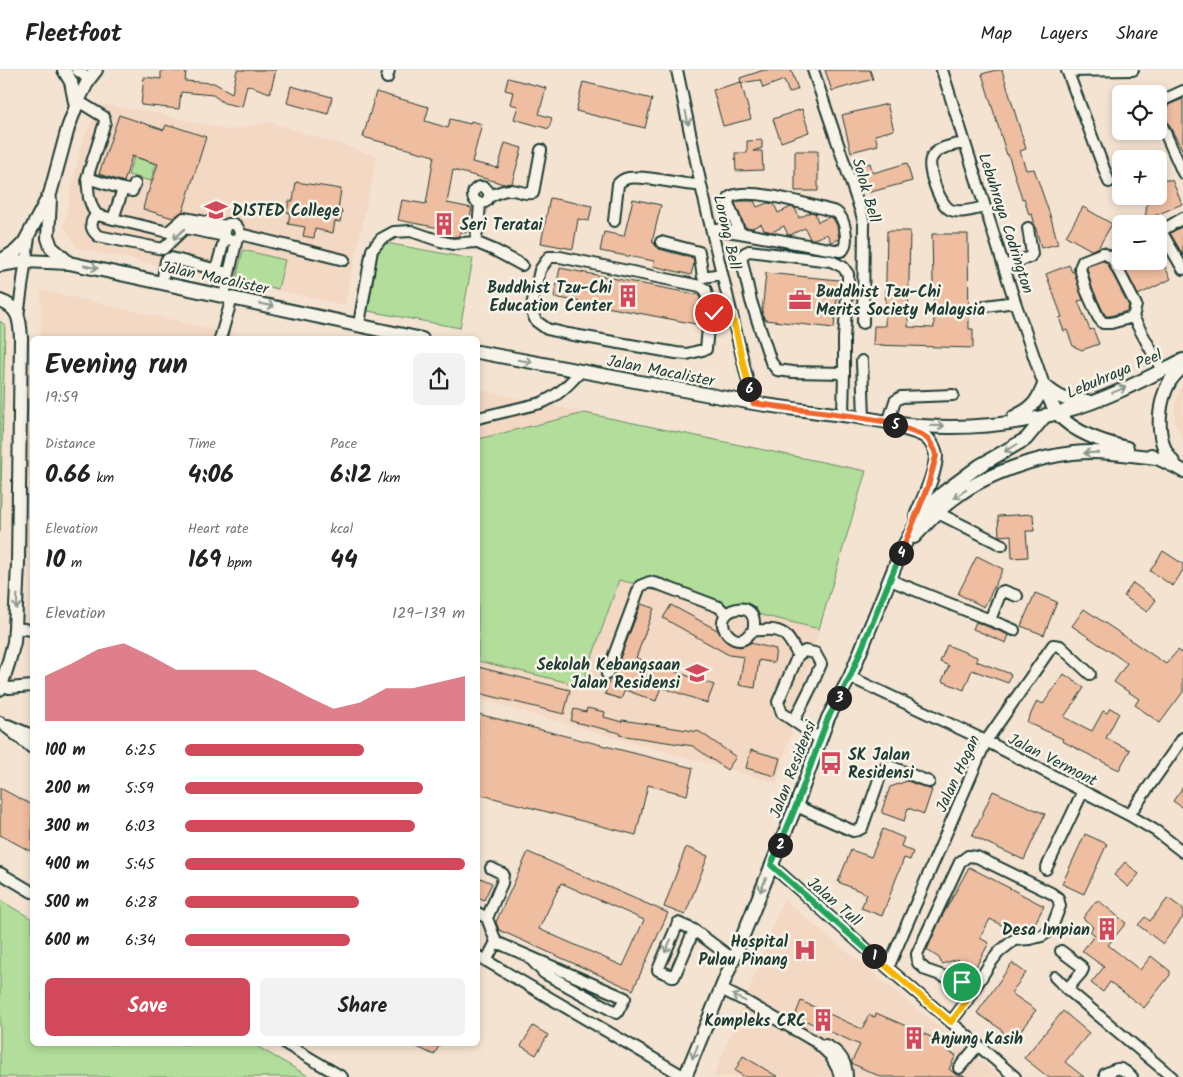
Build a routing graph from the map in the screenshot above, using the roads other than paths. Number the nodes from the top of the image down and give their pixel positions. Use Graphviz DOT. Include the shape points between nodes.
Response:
graph roads {
  1 [pos="64,70"];
  2 [pos="78,70"];
  3 [pos="677,70"];
  4 [pos="813,70"];
  5 [pos="942,70"];
  6 [pos="1067,70"];
  7 [pos="1133,70"];
  8 [pos="93,75"];
  9 [pos="1183,91"];
  10 [pos="1167,98"];
  11 [pos="77,104"];
  12 [pos="1167,137"];
  13 [pos="964,143"];
  14 [pos="541,150"];
  15 [pos="1183,173"];
  16 [pos="87,178"];
  17 [pos="1109,182"];
  18 [pos="135,184"];
  19 [pos="701,185"];
  20 [pos="123,189"];
  21 [pos="50,194"];
  22 [pos="489,197"];
  23 [pos="480,204"];
  24 [pos="985,207"];
  25 [pos="98,215"];
  26 [pos="1183,218"];
  27 [pos="113,219"];
  28 [pos="614,221"];
  29 [pos="1028,228"];
  30 [pos="712,229"];
  31 [pos="30,233"];
  32 [pos="225,233"];
  33 [pos="740,233"];
  34 [pos="239,236"];
  35 [pos="474,242"];
  36 [pos="661,242"];
  37 [pos="344,260"];
  38 [pos="0,261"];
  39 [pos="25,261"];
  40 [pos="69,263"];
  41 [pos="0,265"];
  42 [pos="522,265"];
  43 [pos="1004,266"];
  44 [pos="1183,269"];
  45 [pos="216,270"];
  46 [pos="229,273"];
  47 [pos="722,274"];
  48 [pos="162,283"];
  49 [pos="725,287"];
  50 [pos="706,290"];
  51 [pos="228,297"];
  52 [pos="0,301"];
  53 [pos="1015,302"];
  54 [pos="986,306"];
  55 [pos="708,313"];
  56 [pos="732,314"];
  57 [pos="18,316"];
  58 [pos="1133,317"];
  59 [pos="863,323"];
  60 [pos="359,324"];
  61 [pos="221,336"];
  62 [pos="409,336"];
  63 [pos="480,352"];
  64 [pos="1183,360"];
  65 [pos="862,361"];
  66 [pos="1183,366"];
  67 [pos="1162,370"];
  68 [pos="581,371"];
  69 [pos="844,374"];
  70 [pos="1044,385"];
  71 [pos="953,395"];
  72 [pos="1097,400"];
  73 [pos="753,403"];
  74 [pos="843,414"];
  75 [pos="1052,414"];
  76 [pos="480,418"];
  77 [pos="864,418"];
  78 [pos="888,422"];
  79 [pos="1000,423"];
  80 [pos="1157,458"];
  81 [pos="1179,469"];
  82 [pos="938,513"];
  83 [pos="1002,545"];
  84 [pos="902,549"];
  85 [pos="890,580"];
  86 [pos="1017,596"];
  87 [pos="726,614"];
  88 [pos="990,620"];
  89 [pos="15,628"];
  90 [pos="30,630"];
  91 [pos="1014,630"];
  92 [pos="753,631"];
  93 [pos="798,655"];
  94 [pos="607,674"];
  95 [pos="1090,674"];
  96 [pos="850,677"];
  97 [pos="30,686"];
  98 [pos="1,687"];
  99 [pos="794,721"];
  100 [pos="0,722"];
  101 [pos="30,734"];
  102 [pos="1183,738"];
  103 [pos="820,739"];
  104 [pos="986,741"];
  105 [pos="30,746"];
  106 [pos="929,782"];
  107 [pos="1083,791"];
  108 [pos="796,806"];
  109 [pos="1130,814"];
  110 [pos="1183,852"];
  111 [pos="771,865"];
  112 [pos="491,868"];
  113 [pos="1046,869"];
  114 [pos="0,873"];
  115 [pos="30,891"];
  116 [pos="480,914"];
  117 [pos="487,918"];
  118 [pos="694,930"];
  119 [pos="496,942"];
  120 [pos="1061,951"];
  121 [pos="529,956"];
  122 [pos="482,959"];
  123 [pos="733,959"];
  124 [pos="888,968"];
  125 [pos="1055,977"];
  126 [pos="975,987"];
  127 [pos="721,989"];
  128 [pos="1067,989"];
  129 [pos="951,1022"];
  130 [pos="816,1042"];
  131 [pos="978,1045"];
  132 [pos="289,1046"];
  133 [pos="959,1068"];
  134 [pos="1002,1072"];
  135 [pos="1105,1074"];
  136 [pos="1167,1075"];
  137 [pos="342,1077"];
  138 [pos="685,1077"];
  139 [pos="840,1077"];
  140 [pos="847,1077"];
  141 [pos="1015,1077"];
  142 [pos="1132,1077"];
  1 -- 11 [label="main road"];
  2 -- 8 [label="street"];
  3 -- 19 [label="street, Lorong Bell, one-way"];
  4 -- 59 [label="street, Solok Bell" via="864,223"];
  5 -- 13 [label="street, Lebuhraya Codrington"];
  6 -- 7 [label="street"];
  6 -- 17 [label="street"];
  8 -- 11 [label="main road"];
  9 -- 10 [label="street"];
  11 -- 16 [label="street" via="104,117 105,122"];
  11 -- 21 [label="main road"];
  12 -- 15 [label="street"];
  13 -- 24 [label="street, Lebuhraya Codrington"];
  13 -- 24 [label="street" via="948,146 932,158 930,166 939,195 948,210 957,212"];
  14 -- 22 [label="street" via="533,193 507,190"];
  16 -- 20 [label="street"];
  16 -- 25 [label="street" via="88,198"];
  18 -- 20 [label="street" via="132,191"];
  19 -- 28 [label="street, Lorong Bell" via="625,178 618,184"];
  19 -- 30 [label="street, Lorong Bell"];
  20 -- 27 [label="street"];
  21 -- 31 [label="main road"];
  21 -- 40 [label="main road" via="48,238"];
  22 -- 23 [label="street"];
  22 -- 23 [label="street" via="486,189 475,188 473,199"];
  23 -- 35 [label="street"];
  24 -- 43 [label="street, Lebuhraya Codrington"];
  25 -- 27 [label="street"];
  32 -- 25 [label="street, one-way" via="185,228 162,249 98,236 91,224"];
  26 -- 44 [label="street" via="1161,231"];
  27 -- 32 [label="street" via="168,232 184,218"];
  29 -- 43 [label="street" via="1032,254"];
  30 -- 33 [label="street"];
  30 -- 47 [label="street, Lorong Bell"];
  31 -- 38 [label="main road" via="16,251"];
  31 -- 39 [label="street"];
  32 -- 34 [label="street" via="231,240"];
  32 -- 34 [label="street" via="232,223 240,229"];
  32 -- 45 [label="street"];
  33 -- 33 [label="street" via="840,251 846,244 841,216 836,212 763,194 735,194 730,197 728,203"];
  34 -- 37 [label="street"];
  34 -- 46 [label="street"];
  35 -- 42 [label="street"];
  35 -- 60 [label="street" via="453,244 411,232 394,232 381,239 372,250"];
  36 -- 47 [label="street" via="699,252 703,276"];
  39 -- 40 [label="main road, Jalan Macalister"];
  39 -- 41 [label="main road, Jalan Macalister"];
  39 -- 57 [label="street"];
  40 -- 48 [label="main road, Jalan Macalister, one-way"];
  43 -- 53 [label="street, Lebuhraya Codrington"];
  45 -- 46 [label="street"];
  45 -- 48 [label="street" via="171,258 166,262"];
  46 -- 51 [label="street"];
  47 -- 49 [label="street, Lorong Bell"];
  48 -- 51 [label="main road, Jalan Macalister"];
  49 -- 50 [label="street"];
  49 -- 56 [label="street, Lorong Bell"];
  50 -- 55 [label="street"];
  50 -- 55 [label="street" via="690,283 549,257 540,270 531,310 536,321 546,329 688,354 706,349"];
  51 -- 60 [label="main road, Jalan Macalister, one-way"];
  51 -- 61 [label="street"];
  52 -- 57 [label="main road" via="9,304"];
  53 -- 54 [label="street"];
  53 -- 70 [label="street, Lebuhraya Codrington"];
  55 -- 56 [label="street"];
  56 -- 73 [label="street, Lorong Bell"];
  57 -- 89 [label="main road, one-way" via="20,456"];
  58 -- 58 [label="street" via="1136,305 1112,258 1103,253 1083,261 1080,268 1086,290 1103,323"];
  58 -- 67 [label="street"];
  60 -- 62 [label="main road, Jalan Macalister"];
  63 -- 68 [label="main road, Jalan Macalister, one-way"];
  64 -- 67 [label="main road, Lebuhraya Peel"];
  65 -- 77 [label="street"];
  66 -- 81 [label="main road" via="1165,392 1161,427 1166,450"];
  72 -- 67 [label="main road, Lebuhraya Peel, one-way"];
  68 -- 73 [label="main road, Jalan Macalister"];
  68 -- 76 [label="street" via="550,400"];
  69 -- 69 [label="street" via="777,370 771,362 750,301 740,257 744,253 804,257 843,266 848,274"];
  69 -- 74 [label="street"];
  70 -- 72 [label="main road" via="1055,395 1072,401"];
  70 -- 75 [label="main road, Lebuhraya Codrington" via="1047,407"];
  70 -- 79 [label="main road" via="1035,404"];
  71 -- 78 [label="street" via="901,397 895,401"];
  72 -- 75 [label="main road, Lebuhraya Peel"];
  73 -- 74 [label="main road, Jalan Macalister"];
  74 -- 77 [label="main road, Jalan Macalister"];
  75 -- 79 [label="main road, Jalan Macalister"];
  75 -- 80 [label="main road" via="1092,437"];
  75 -- 84 [label="main road, Jalan Residensi, one-way" via="1026,439 979,466 944,492 919,520"];
  77 -- 78 [label="main road, Jalan Macalister"];
  78 -- 79 [label="main road, Jalan Macalister, one-way" via="956,427"];
  78 -- 84 [label="main road" via="928,439 936,456 928,486"];
  80 -- 81 [label="main road"];
  80 -- 82 [label="main road, one-way" via="1112,452 1074,453 1037,460 975,485"];
  82 -- 83 [label="street"];
  82 -- 84 [label="main road"];
  84 -- 85 [label="main road, Jalan Residensi"];
  85 -- 88 [label="street"];
  85 -- 96 [label="main road, Jalan Residensi"];
  86 -- 88 [label="street" via="1001,592"];
  87 -- 92 [label="street" via="732,609 747,611 753,616"];
  87 -- 92 [label="street" via="724,631 730,637 738,640 747,638"];
  87 -- 94 [label="street" via="718,607 661,585 650,582 640,586"];
  88 -- 91 [label="street"];
  89 -- 90 [label="street"];
  89 -- 98 [label="main road"];
  92 -- 93 [label="street" via="781,631"];
  93 -- 99 [label="street" via="778,702 782,713"];
  93 -- 99 [label="street" via="805,651 815,652 821,664"];
  95 -- 104 [label="street, Jalan Hogan" via="1060,646 1053,645"];
  96 -- 103 [label="main road, Jalan Residensi"];
  96 -- 104 [label="street, Jalan Vermont"];
  97 -- 98 [label="street"];
  99 -- 103 [label="street"];
  100 -- 101 [label="street"];
  100 -- 105 [label="street"];
  102 -- 109 [label="street"];
  103 -- 108 [label="main road, Jalan Residensi"];
  104 -- 107 [label="street, Jalan Vermont"];
  104 -- 124 [label="street, Jalan Hogan"];
  106 -- 108 [label="street" via="886,767 882,770 862,828 853,831"];
  107 -- 109 [label="street, Jalan Vermont"];
  107 -- 113 [label="street"];
  108 -- 111 [label="main road, Jalan Residensi"];
  109 -- 110 [label="street, Jalan Vermont"];
  111 -- 123 [label="main road, Jalan Residensi, one-way"];
  111 -- 124 [label="street, Jalan Tull"];
  112 -- 117 [label="street" via="503,874"];
  114 -- 115 [label="street"];
  116 -- 117 [label="street"];
  117 -- 119 [label="street"];
  118 -- 118 [label="street, one-way" via="678,923 658,970 674,977"];
  118 -- 123 [label="street"];
  119 -- 121 [label="street"];
  119 -- 122 [label="street"];
  120 -- 128 [label="street" via="1083,969"];
  121 -- 121 [label="street" via="544,973 617,1013 625,998"];
  122 -- 138 [label="street"];
  123 -- 127 [label="main road, Jalan Residensi"];
  124 -- 129 [label="street, Jalan Tull"];
  125 -- 128 [label="street"];
  126 -- 126 [label="street" via="999,952 1014,940 1042,936 1052,930 1060,906 1058,898 1051,893 977,857 968,856 960,862 917,954 918,963 926,970"];
  126 -- 129 [label="street"];
  130 -- 127 [label="street, one-way"];
  127 -- 138 [label="main road, Jalan Residensi, one-way"];
  128 -- 136 [label="street"];
  129 -- 131 [label="street, Jalan Tull"];
  130 -- 139 [label="street" via="830,1055"];
  130 -- 140 [label="street" via="839,1054"];
  131 -- 133 [label="street"];
  131 -- 134 [label="street, Jalan Tull"];
  132 -- 137 [label="street"];
  134 -- 141 [label="street, Jalan Tull"];
  135 -- 142 [label="street" via="1121,1068"];
}
